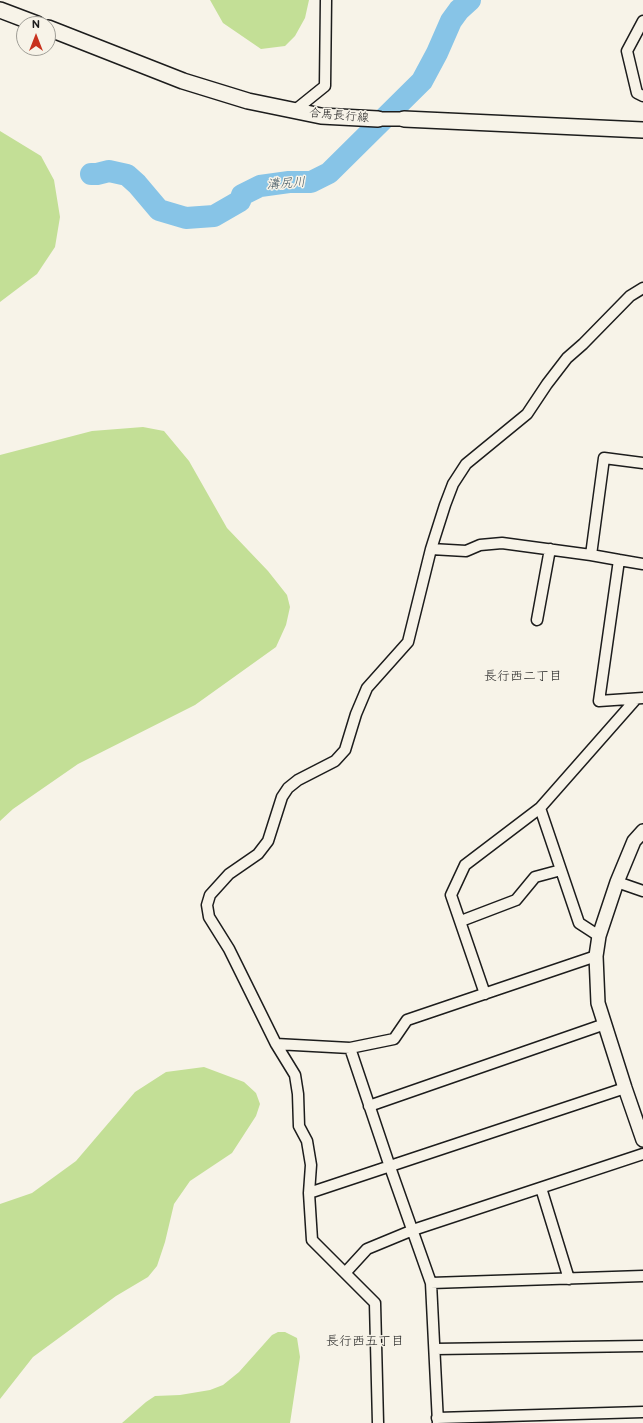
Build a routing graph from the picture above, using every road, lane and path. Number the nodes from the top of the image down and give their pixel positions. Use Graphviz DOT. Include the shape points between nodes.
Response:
graph roads {
  1 [pos="326,0"];
  2 [pos="0,10"];
  3 [pos="16,16"];
  4 [pos="643,21"];
  5 [pos="56,31"];
  6 [pos="643,96"];
  7 [pos="294,111"];
  8 [pos="378,118"];
  9 [pos="404,119"];
  10 [pos="643,130"];
  11 [pos="643,288"];
  12 [pos="643,463"];
  13 [pos="431,549"];
  14 [pos="550,549"];
  15 [pos="591,555"];
  16 [pos="619,560"];
  17 [pos="643,564"];
  18 [pos="538,620"];
  19 [pos="639,698"];
  20 [pos="540,808"];
  21 [pos="643,830"];
  22 [pos="561,870"];
  23 [pos="617,882"];
  24 [pos="643,891"];
  25 [pos="461,921"];
  26 [pos="599,936"];
  27 [pos="596,956"];
  28 [pos="485,994"];
  29 [pos="604,1024"];
  30 [pos="276,1044"];
  31 [pos="350,1048"];
  32 [pos="625,1088"];
  33 [pos="369,1106"];
  34 [pos="643,1140"];
  35 [pos="643,1154"];
  36 [pos="390,1167"];
  37 [pos="541,1188"];
  38 [pos="309,1193"];
  39 [pos="413,1230"];
  40 [pos="345,1273"];
  41 [pos="643,1276"];
  42 [pos="569,1279"];
  43 [pos="431,1283"];
  44 [pos="643,1346"];
  45 [pos="435,1349"];
  46 [pos="643,1412"];
  47 [pos="438,1420"];
  48 [pos="378,1423"];
  1 -- 7 [label="street" via="325,86"];
  2 -- 3 [label="main road"];
  4 -- 6 [label="street" via="627,51 637,93"];
  5 -- 7 [label="main road, 合馬長行線" via="184,81 248,101"];
  7 -- 8 [label="main road, 合馬長行線" via="321,116"];
  8 -- 9 [label="street, 合馬長行線"];
  9 -- 10 [label="main road, 合馬長行線"];
  11 -- 13 [label="street" via="630,296 567,358 527,414 466,464 453,484"];
  12 -- 15 [label="street" via="604,458"];
  13 -- 14 [label="street" via="466,551 480,544 502,543"];
  13 -- 30 [label="street" via="408,642 367,688 345,750 335,761 288,788 282,797 268,842 258,854 229,874 210,895 207,905 209,918 229,949"];
  14 -- 15 [label="street"];
  14 -- 18 [label="street"];
  15 -- 16 [label="street"];
  16 -- 17 [label="street"];
  16 -- 19 [label="street" via="599,701"];
  19 -- 20 [label="street"];
  20 -- 22 [label="street"];
  20 -- 25 [label="street" via="465,865 451,895"];
  21 -- 23 [label="street" via="634,841"];
  22 -- 25 [label="street" via="535,877 516,900"];
  22 -- 26 [label="street" via="579,924"];
  23 -- 24 [label="street"];
  23 -- 26 [label="street"];
  25 -- 28 [label="street"];
  26 -- 27 [label="street"];
  27 -- 28 [label="street"];
  27 -- 29 [label="street" via="598,1003"];
  28 -- 31 [label="street" via="408,1020 394,1039"];
  29 -- 32 [label="street"];
  29 -- 33 [label="street"];
  30 -- 31 [label="street"];
  30 -- 38 [label="street" via="295,1075 299,1126 307,1141 311,1165"];
  31 -- 33 [label="street"];
  32 -- 34 [label="street"];
  32 -- 36 [label="street"];
  33 -- 36 [label="street"];
  35 -- 37 [label="street"];
  36 -- 38 [label="street"];
  36 -- 39 [label="street"];
  37 -- 39 [label="street"];
  37 -- 42 [label="street"];
  38 -- 40 [label="street" via="312,1240"];
  39 -- 40 [label="street" via="367,1249"];
  39 -- 43 [label="street"];
  40 -- 48 [label="street" via="375,1303"];
  41 -- 42 [label="street"];
  42 -- 43 [label="street"];
  43 -- 45 [label="street"];
  44 -- 45 [label="street"];
  45 -- 47 [label="street"];
  46 -- 47 [label="street"];
}
